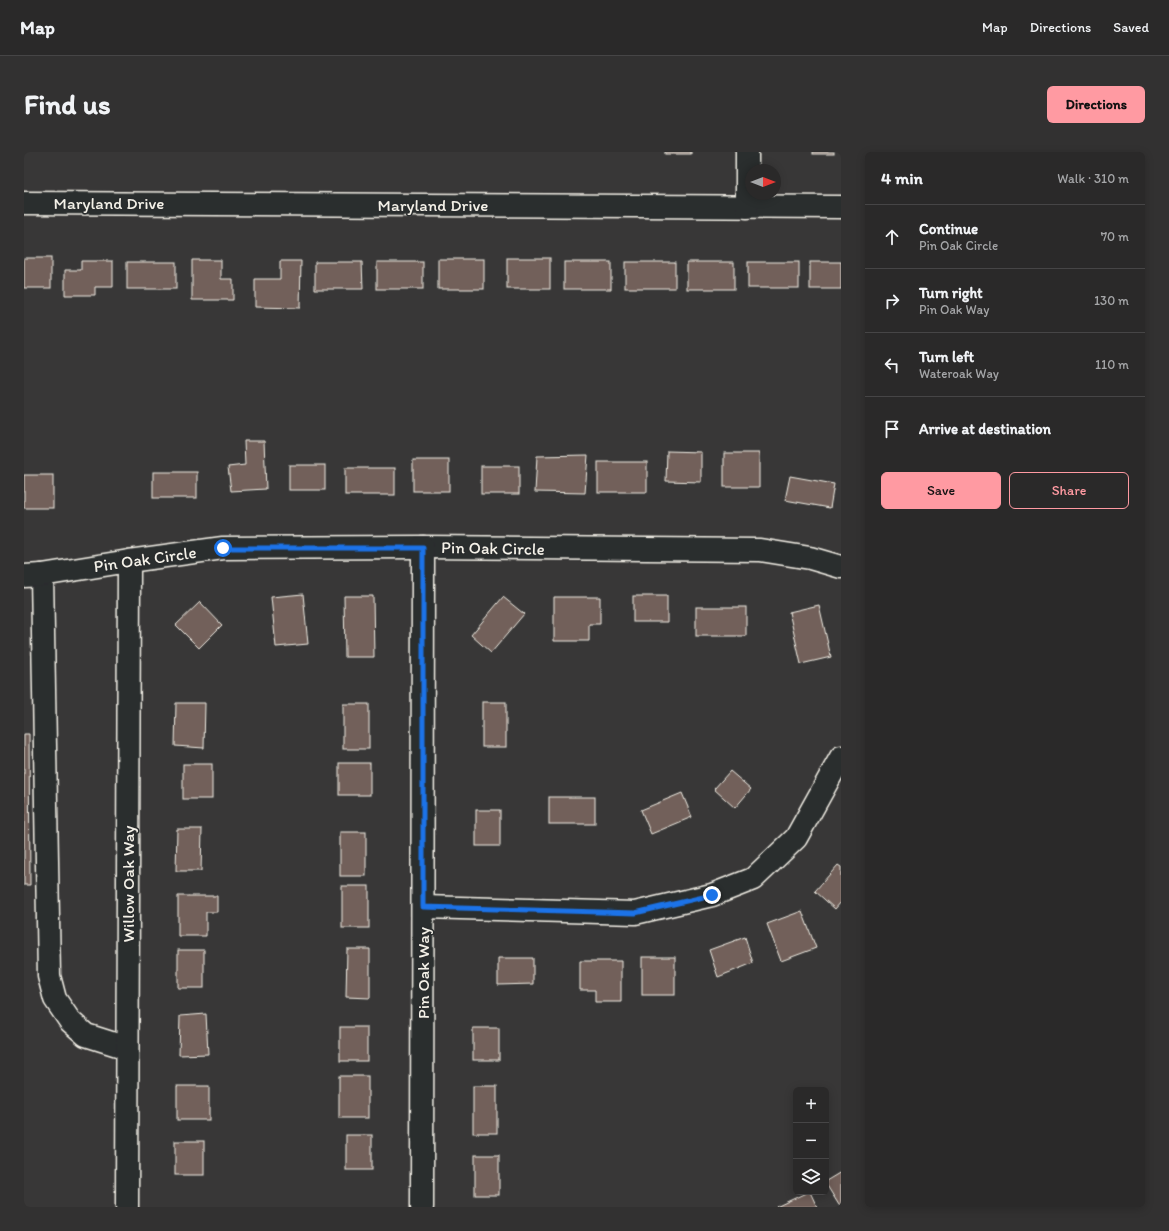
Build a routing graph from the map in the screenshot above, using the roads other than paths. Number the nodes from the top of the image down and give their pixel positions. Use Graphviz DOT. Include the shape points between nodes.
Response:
graph roads {
  1 [pos="747,152"];
  2 [pos="24,203"];
  3 [pos="747,207"];
  4 [pos="841,207"];
  5 [pos="423,548"];
  6 [pos="129,561"];
  7 [pos="841,568"];
  8 [pos="33,575"];
  9 [pos="841,756"];
  10 [pos="423,907"];
  11 [pos="127,1048"];
  12 [pos="127,1207"];
  13 [pos="422,1207"];
  1 -- 3 [label="street"];
  2 -- 3 [label="street, Maryland Drive"];
  3 -- 4 [label="street, Maryland Drive"];
  5 -- 6 [label="street, Pin Oak Circle" via="223,548"];
  5 -- 7 [label="street, Pin Oak Circle" via="760,550 810,558"];
  5 -- 10 [label="street, Pin Oak Way"];
  6 -- 8 [label="street, Pin Oak Circle"];
  6 -- 11 [label="street, Willow Oak Way"];
  8 -- 11 [label="street" via="49,976 55,999 70,1022 86,1035"];
  9 -- 10 [label="street" via="796,838 752,879 712,895 635,913"];
  10 -- 13 [label="street, Pin Oak Way"];
  11 -- 12 [label="street, Willow Oak Way"];
}
